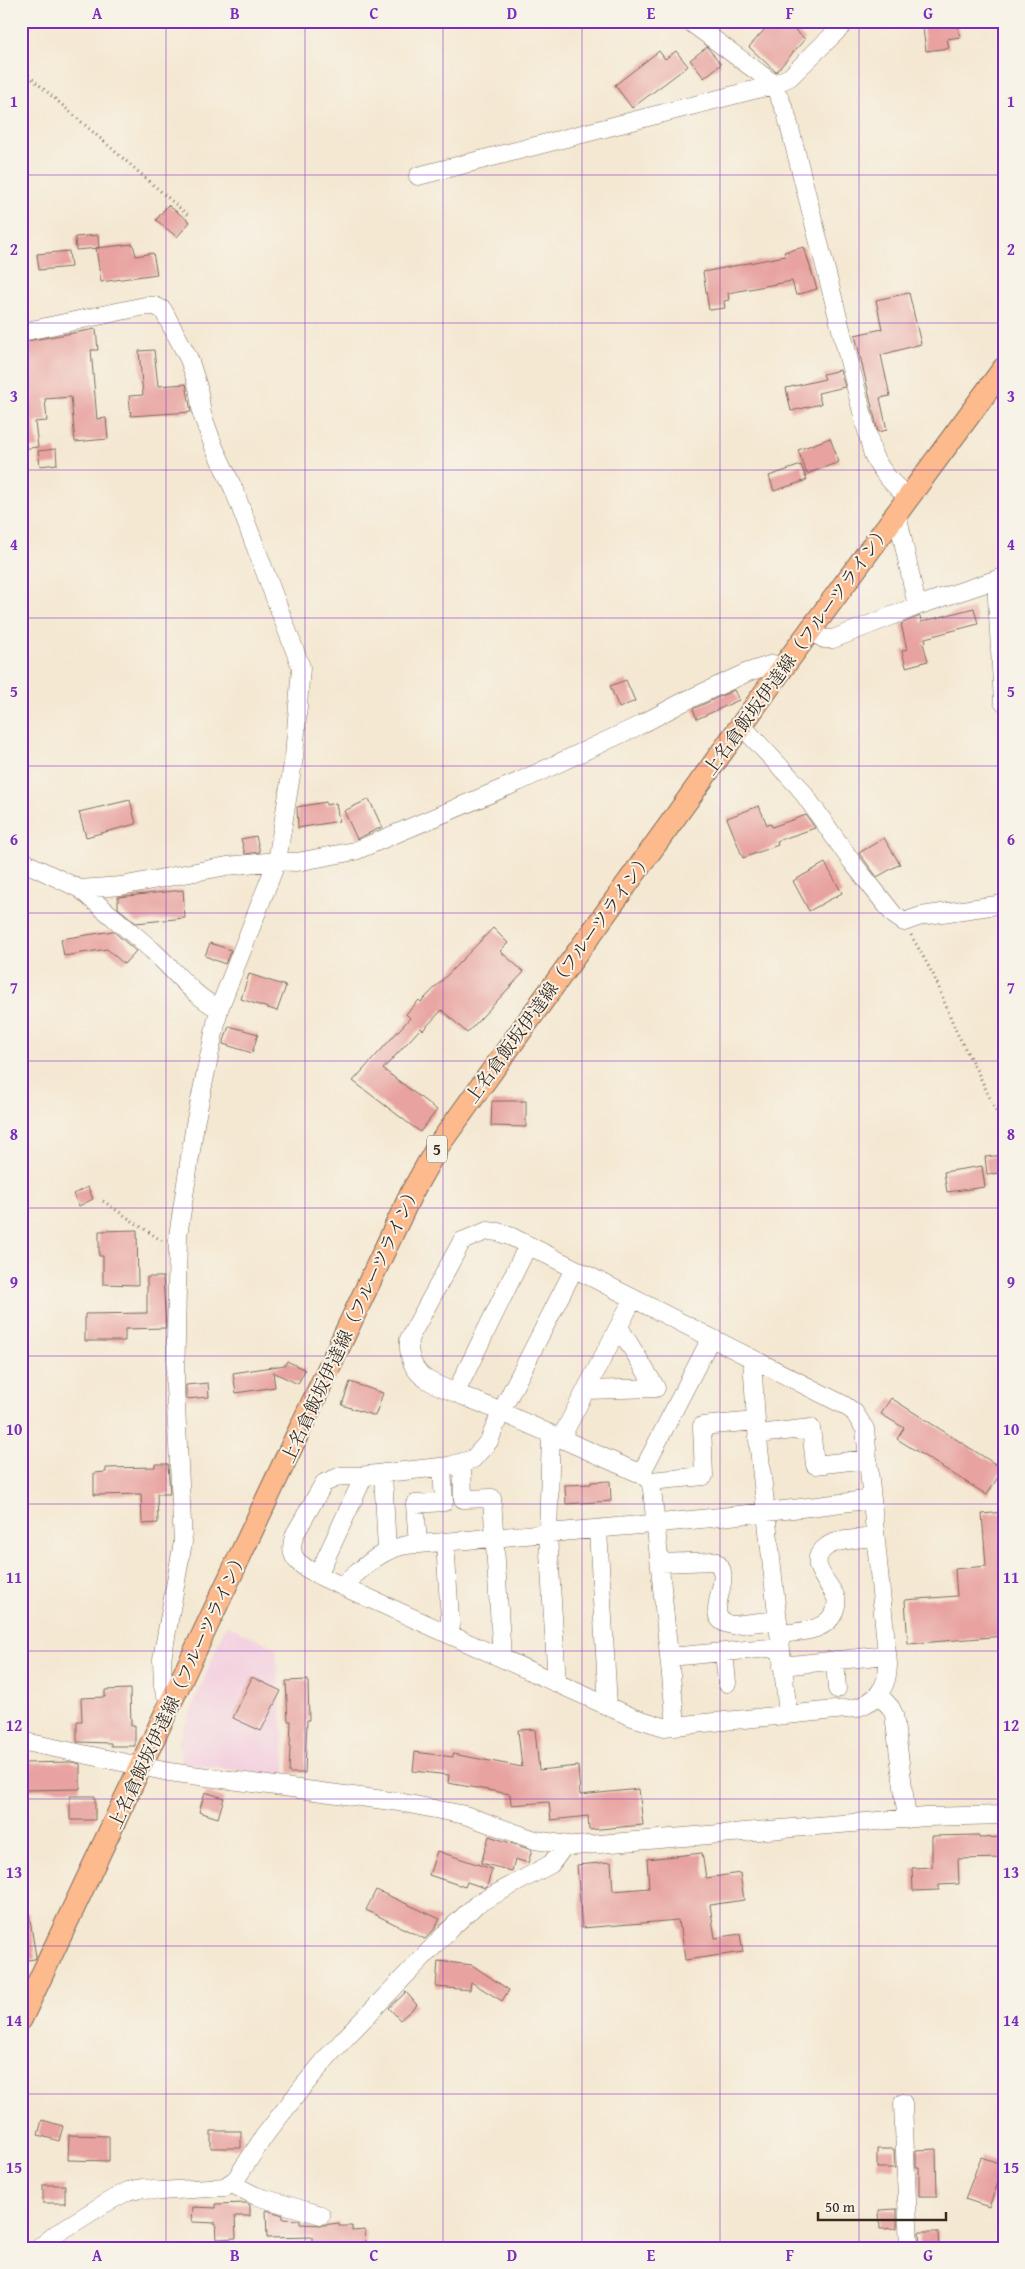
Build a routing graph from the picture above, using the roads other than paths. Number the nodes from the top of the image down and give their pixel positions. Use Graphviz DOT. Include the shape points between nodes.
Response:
graph roads {
  1 [pos="689,21"];
  2 [pos="847,21"];
  3 [pos="773,85"];
  4 [pos="418,176"];
  5 [pos="22,332"];
  6 [pos="1004,368"];
  7 [pos="903,505"];
  8 [pos="1000,578"];
  9 [pos="917,606"];
  10 [pos="810,630"];
  11 [pos="784,666"];
  12 [pos="1003,702"];
  13 [pos="741,726"];
  14 [pos="21,858"];
  15 [pos="277,860"];
  16 [pos="80,889"];
  17 [pos="1004,904"];
  18 [pos="219,1009"];
  19 [pos="528,1246"];
  20 [pos="574,1269"];
  21 [pos="633,1299"];
  22 [pos="619,1327"];
  23 [pos="711,1338"];
  24 [pos="752,1358"];
  25 [pos="586,1390"];
  26 [pos="456,1392"];
  27 [pos="501,1412"];
  28 [pos="757,1428"];
  29 [pos="556,1436"];
  30 [pos="868,1459"];
  31 [pos="462,1462"];
  32 [pos="442,1467"];
  33 [pos="383,1473"];
  34 [pos="364,1476"];
  35 [pos="645,1478"];
  36 [pos="872,1499"];
  37 [pos="766,1514"];
  38 [pos="656,1525"];
  39 [pos="598,1530"];
  40 [pos="548,1535"];
  41 [pos="875,1537"];
  42 [pos="494,1538"];
  43 [pos="445,1542"];
  44 [pos="418,1544"];
  45 [pos="387,1550"];
  46 [pos="660,1563"];
  47 [pos="318,1575"];
  48 [pos="342,1586"];
  49 [pos="779,1634"];
  50 [pos="451,1635"];
  51 [pos="724,1652"];
  52 [pos="887,1655"];
  53 [pos="670,1657"];
  54 [pos="502,1658"];
  55 [pos="835,1660"];
  56 [pos="782,1666"];
  57 [pos="557,1683"];
  58 [pos="727,1683"];
  59 [pos="837,1689"];
  60 [pos="879,1695"];
  61 [pos="173,1700"];
  62 [pos="608,1706"];
  63 [pos="788,1714"];
  64 [pos="676,1725"];
  65 [pos="21,1741"];
  66 [pos="143,1765"];
  67 [pos="1004,1815"];
  68 [pos="907,1819"];
  69 [pos="565,1845"];
  70 [pos="21,2019"];
  71 [pos="903,2103"];
  72 [pos="230,2183"];
  73 [pos="321,2216"];
  74 [pos="40,2247"];
  75 [pos="909,2248"];
  1 -- 3 [label="street"];
  2 -- 3 [label="street" via="790,77"];
  3 -- 4 [label="street"];
  3 -- 7 [label="street" via="786,113 873,455 896,488"];
  5 -- 15 [label="street" via="155,306 163,310 189,359 202,414 301,667 294,757"];
  6 -- 7 [label="main road, 上名倉飯坂伊達線（フルーツライン） / 5"];
  7 -- 9 [label="street"];
  7 -- 10 [label="main road, 上名倉飯坂伊達線（フルーツライン） / 5"];
  8 -- 9 [label="street"];
  8 -- 12 [label="street"];
  9 -- 10 [label="street" via="833,639 824,639"];
  10 -- 11 [label="main road, 上名倉飯坂伊達線（フルーツライン） / 5"];
  11 -- 13 [label="main road, 上名倉飯坂伊達線（フルーツライン） / 5"];
  11 -- 15 [label="street" via="773,664 748,672 518,782 355,851 296,862"];
  13 -- 17 [label="street" via="799,787 852,862 894,915 904,922 921,916"];
  13 -- 61 [label="main road, 上名倉飯坂伊達線（フルーツライン） / 5" via="438,1146 412,1192"];
  14 -- 16 [label="street"];
  15 -- 16 [label="street" via="121,886"];
  15 -- 18 [label="street"];
  16 -- 18 [label="street" via="154,952 194,992"];
  18 -- 61 [label="street" via="194,1124 178,1252 175,1412 183,1542 162,1659 163,1686"];
  19 -- 20 [label="street"];
  19 -- 26 [label="street"];
  19 -- 26 [label="street" via="498,1232 488,1231 462,1241 409,1339 409,1354 416,1370"];
  20 -- 21 [label="street"];
  20 -- 27 [label="street"];
  21 -- 22 [label="street"];
  21 -- 23 [label="street"];
  22 -- 25 [label="street"];
  22 -- 25 [label="street" via="656,1388"];
  23 -- 24 [label="street"];
  23 -- 35 [label="street"];
  24 -- 28 [label="street"];
  24 -- 30 [label="street" via="854,1412 865,1429"];
  25 -- 29 [label="street"];
  26 -- 27 [label="street"];
  27 -- 29 [label="street"];
  27 -- 31 [label="street" via="483,1449 473,1459"];
  28 -- 30 [label="street" via="811,1428 815,1465"];
  28 -- 35 [label="street" via="702,1426 704,1476"];
  28 -- 37 [label="street"];
  29 -- 35 [label="street"];
  29 -- 40 [label="street"];
  30 -- 36 [label="street"];
  31 -- 32 [label="street"];
  31 -- 42 [label="street" via="463,1499 492,1498"];
  32 -- 33 [label="street"];
  32 -- 44 [label="street" via="444,1502 415,1504"];
  33 -- 34 [label="street"];
  33 -- 45 [label="street"];
  34 -- 47 [label="street"];
  34 -- 47 [label="street" via="341,1476 324,1483 296,1534 292,1543 295,1559"];
  35 -- 38 [label="street" via="652,1489"];
  36 -- 37 [label="street"];
  36 -- 41 [label="street"];
  37 -- 38 [label="street"];
  37 -- 49 [label="street"];
  38 -- 39 [label="street"];
  38 -- 46 [label="street"];
  39 -- 40 [label="street"];
  39 -- 62 [label="street"];
  40 -- 42 [label="street"];
  40 -- 57 [label="street"];
  41 -- 49 [label="street" via="836,1543 820,1554 821,1576 835,1594 834,1613 823,1625 807,1631"];
  41 -- 52 [label="street"];
  42 -- 43 [label="street"];
  42 -- 54 [label="street"];
  43 -- 44 [label="street"];
  43 -- 50 [label="street"];
  44 -- 45 [label="street"];
  45 -- 48 [label="street"];
  46 -- 49 [label="street" via="714,1561 720,1566 723,1580 716,1603 722,1620 727,1624"];
  46 -- 53 [label="street"];
  47 -- 48 [label="street"];
  48 -- 50 [label="street"];
  49 -- 51 [label="street"];
  49 -- 56 [label="street"];
  50 -- 54 [label="street"];
  51 -- 53 [label="street"];
  51 -- 58 [label="street"];
  52 -- 55 [label="street"];
  52 -- 60 [label="street" via="888,1674"];
  53 -- 64 [label="street"];
  54 -- 57 [label="street"];
  55 -- 56 [label="street"];
  55 -- 59 [label="street"];
  56 -- 63 [label="street"];
  57 -- 62 [label="street"];
  60 -- 63 [label="street" via="856,1708"];
  60 -- 68 [label="street" via="894,1715"];
  61 -- 66 [label="main road, 上名倉飯坂伊達線（フルーツライン） / 5"];
  62 -- 64 [label="street" via="649,1723 664,1727"];
  63 -- 64 [label="street"];
  65 -- 66 [label="street"];
  66 -- 69 [label="street" via="169,1772 399,1802 465,1815 535,1840"];
  66 -- 70 [label="main road, 上名倉飯坂伊達線（フルーツライン） / 5"];
  67 -- 68 [label="street"];
  68 -- 69 [label="street"];
  69 -- 72 [label="street" via="551,1864 477,1904 450,1929 324,2061 264,2134 236,2179"];
  71 -- 75 [label="street"];
  72 -- 73 [label="street" via="256,2196"];
  72 -- 74 [label="street" via="225,2187 203,2189 160,2191 142,2188 128,2191 64,2228"];
}
